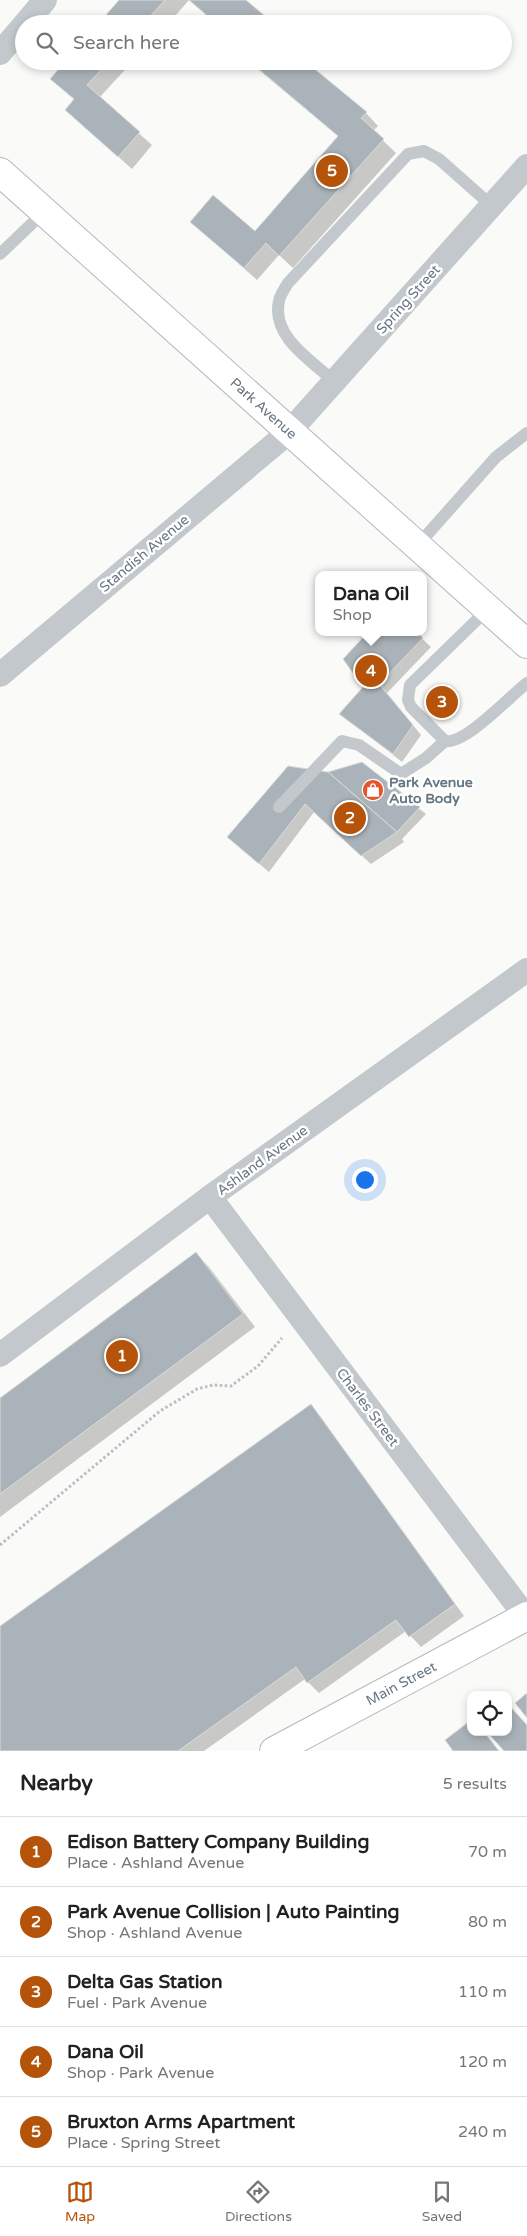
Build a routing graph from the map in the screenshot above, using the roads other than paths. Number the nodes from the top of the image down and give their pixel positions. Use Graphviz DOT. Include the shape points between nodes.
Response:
graph roads {
  1 [pos="44,0"];
  2 [pos="32,15"];
  3 [pos="15,35"];
  4 [pos="0,53"];
  5 [pos="527,166"];
  6 [pos="0,172"];
  7 [pos="492,206"];
  8 [pos="44,212"];
  9 [pos="0,254"];
  10 [pos="335,382"];
  11 [pos="289,432"];
  12 [pos="527,433"];
  13 [pos="417,546"];
  14 [pos="488,609"];
  15 [pos="527,644"];
  16 [pos="0,675"];
  17 [pos="527,683"];
  18 [pos="445,741"];
  19 [pos="279,807"];
  20 [pos="527,970"];
  21 [pos="210,1197"];
  22 [pos="0,1355"];
  23 [pos="526,1617"];
  24 [pos="274,1751"];
  1 -- 2 [label="street"];
  3 -- 4 [label="street"];
  5 -- 7 [label="street, Spring Street"];
  6 -- 8 [label="main road, Park Avenue"];
  7 -- 10 [label="street, Spring Street"];
  7 -- 10 [label="lane" via="439,159 424,151 408,154 288,283 279,301 279,322 288,340"];
  8 -- 9 [label="lane"];
  8 -- 11 [label="main road, Park Avenue"];
  10 -- 11 [label="street, Spring Street"];
  11 -- 13 [label="main road, Park Avenue"];
  11 -- 16 [label="street, Standish Avenue"];
  12 -- 13 [label="lane" via="496,457"];
  13 -- 14 [label="main road, Park Avenue"];
  14 -- 15 [label="main road, Park Avenue"];
  14 -- 18 [label="lane" via="410,685 408,700 411,707"];
  17 -- 18 [label="lane" via="471,732 450,742"];
  18 -- 19 [label="lane" via="401,774 358,744 342,741"];
  20 -- 21 [label="street, Ashland Avenue"];
  21 -- 22 [label="street, Ashland Avenue"];
  21 -- 23 [label="street, Charles Street"];
  23 -- 24 [label="main road, Main Street"];
}
